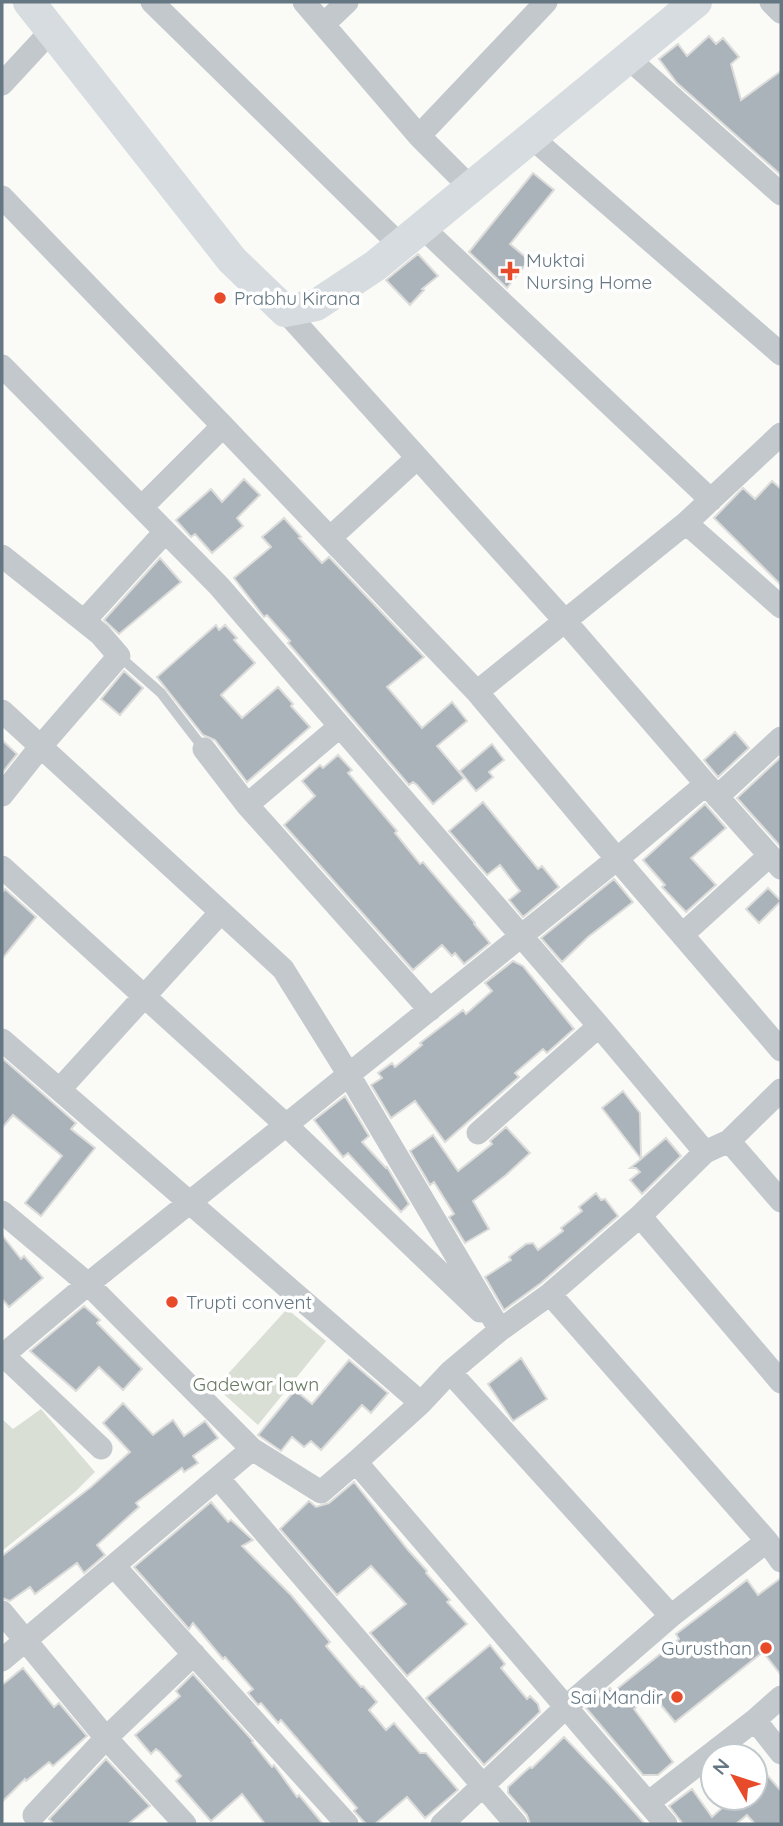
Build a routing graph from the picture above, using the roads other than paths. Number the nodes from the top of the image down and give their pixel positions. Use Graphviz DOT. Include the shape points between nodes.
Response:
graph roads {
  1 [pos="29,2"];
  2 [pos="152,2"];
  3 [pos="304,2"];
  4 [pos="347,2"];
  5 [pos="546,2"];
  6 [pos="696,2"];
  7 [pos="771,2"];
  8 [pos="781,12"];
  9 [pos="324,24"];
  10 [pos="51,31"];
  11 [pos="628,58"];
  12 [pos="2,84"];
  13 [pos="419,136"];
  14 [pos="531,137"];
  15 [pos="470,187"];
  16 [pos="781,194"];
  17 [pos="2,197"];
  18 [pos="411,236"];
  19 [pos="285,312"];
  20 [pos="781,354"];
  21 [pos="2,366"];
  22 [pos="223,426"];
  23 [pos="781,434"];
  24 [pos="416,458"];
  25 [pos="711,500"];
  26 [pos="142,507"];
  27 [pos="686,523"];
  28 [pos="165,532"];
  29 [pos="331,537"];
  30 [pos="2,556"];
  31 [pos="781,607"];
  32 [pos="84,621"];
  33 [pos="565,621"];
  34 [pos="119,656"];
  35 [pos="477,692"];
  36 [pos="2,711"];
  37 [pos="339,727"];
  38 [pos="781,738"];
  39 [pos="41,746"];
  40 [pos="204,748"];
  41 [pos="712,791"];
  42 [pos="2,795"];
  43 [pos="247,805"];
  44 [pos="617,859"];
  45 [pos="775,862"];
  46 [pos="2,867"];
  47 [pos="221,912"];
  48 [pos="682,935"];
  49 [pos="520,937"];
  50 [pos="144,996"];
  51 [pos="430,1010"];
  52 [pos="599,1026"];
  53 [pos="2,1041"];
  54 [pos="781,1050"];
  55 [pos="349,1074"];
  56 [pos="60,1089"];
  57 [pos="781,1090"];
  58 [pos="286,1125"];
  59 [pos="478,1133"];
  60 [pos="729,1141"];
  61 [pos="705,1152"];
  62 [pos="781,1200"];
  63 [pos="190,1202"];
  64 [pos="2,1212"];
  65 [pos="640,1216"];
  66 [pos="88,1284"];
  67 [pos="550,1294"];
  68 [pos="500,1330"];
  69 [pos="2,1355"];
  70 [pos="450,1372"];
  71 [pos="781,1382"];
  72 [pos="421,1403"];
  73 [pos="101,1448"];
  74 [pos="252,1450"];
  75 [pos="356,1462"];
  76 [pos="218,1478"];
  77 [pos="767,1541"];
  78 [pos="781,1561"];
  79 [pos="114,1566"];
  80 [pos="2,1612"];
  81 [pos="671,1616"];
  82 [pos="26,1640"];
  83 [pos="194,1654"];
  84 [pos="2,1660"];
  85 [pos="781,1697"];
  86 [pos="566,1707"];
  87 [pos="755,1720"];
  88 [pos="106,1738"];
  89 [pos="781,1753"];
  90 [pos="484,1785"];
  91 [pos="648,1803"];
  92 [pos="32,1821"];
  93 [pos="185,1824"];
  94 [pos="347,1824"];
  95 [pos="442,1824"];
  96 [pos="516,1824"];
  97 [pos="666,1824"];
  1 -- 10 [label="main road"];
  2 -- 18 [label="street"];
  3 -- 9 [label="street"];
  4 -- 9 [label="street"];
  5 -- 13 [label="street"];
  6 -- 11 [label="main road"];
  7 -- 8 [label="street"];
  9 -- 13 [label="street"];
  10 -- 12 [label="street"];
  10 -- 19 [label="main road" via="232,260"];
  11 -- 14 [label="main road"];
  11 -- 16 [label="street"];
  13 -- 15 [label="street"];
  14 -- 15 [label="main road"];
  14 -- 20 [label="street"];
  15 -- 18 [label="main road"];
  17 -- 22 [label="street"];
  18 -- 19 [label="main road" via="316,304"];
  18 -- 25 [label="street"];
  19 -- 24 [label="street"];
  21 -- 26 [label="street"];
  22 -- 26 [label="street"];
  22 -- 29 [label="street"];
  23 -- 25 [label="street"];
  24 -- 29 [label="street"];
  24 -- 33 [label="street"];
  25 -- 27 [label="street"];
  26 -- 28 [label="street"];
  27 -- 31 [label="street"];
  27 -- 33 [label="street"];
  28 -- 32 [label="street"];
  28 -- 37 [label="street" via="219,586"];
  29 -- 35 [label="street"];
  30 -- 32 [label="street"];
  32 -- 34 [label="street"];
  33 -- 35 [label="street"];
  33 -- 41 [label="street"];
  34 -- 39 [label="street"];
  34 -- 40 [label="lane" via="161,693"];
  35 -- 44 [label="street"];
  36 -- 39 [label="street"];
  37 -- 43 [label="street"];
  37 -- 49 [label="street"];
  38 -- 41 [label="street"];
  39 -- 42 [label="street"];
  39 -- 47 [label="street"];
  40 -- 43 [label="street"];
  41 -- 44 [label="street"];
  41 -- 45 [label="street"];
  43 -- 51 [label="street"];
  44 -- 48 [label="street"];
  44 -- 49 [label="street"];
  45 -- 48 [label="street"];
  46 -- 50 [label="street"];
  47 -- 50 [label="street"];
  47 -- 55 [label="street" via="284,969"];
  48 -- 54 [label="street"];
  49 -- 51 [label="street"];
  49 -- 52 [label="street"];
  50 -- 56 [label="street"];
  50 -- 58 [label="street"];
  51 -- 55 [label="street"];
  52 -- 59 [label="street"];
  52 -- 61 [label="street"];
  53 -- 56 [label="street"];
  55 -- 58 [label="street"];
  55 -- 68 [label="street"];
  56 -- 63 [label="street"];
  57 -- 60 [label="street"];
  58 -- 63 [label="street"];
  58 -- 68 [label="street"];
  60 -- 61 [label="street"];
  60 -- 62 [label="street"];
  61 -- 65 [label="street"];
  63 -- 66 [label="street"];
  63 -- 72 [label="street"];
  64 -- 66 [label="street"];
  65 -- 67 [label="street"];
  65 -- 71 [label="street"];
  66 -- 69 [label="street"];
  66 -- 74 [label="street"];
  67 -- 68 [label="street"];
  67 -- 77 [label="street"];
  68 -- 70 [label="street"];
  69 -- 73 [label="street"];
  70 -- 72 [label="street"];
  70 -- 81 [label="street"];
  72 -- 75 [label="street"];
  74 -- 75 [label="street" via="321,1492"];
  74 -- 76 [label="street"];
  75 -- 86 [label="street"];
  76 -- 79 [label="street"];
  76 -- 90 [label="street"];
  77 -- 78 [label="street"];
  77 -- 81 [label="street"];
  79 -- 82 [label="street"];
  79 -- 83 [label="street"];
  80 -- 82 [label="street"];
  81 -- 86 [label="street"];
  82 -- 84 [label="street"];
  82 -- 88 [label="street"];
  83 -- 88 [label="street"];
  83 -- 94 [label="street"];
  85 -- 87 [label="street"];
  86 -- 90 [label="street"];
  86 -- 91 [label="street"];
  87 -- 89 [label="street"];
  87 -- 91 [label="street"];
  88 -- 92 [label="street"];
  88 -- 93 [label="street"];
  90 -- 95 [label="street"];
  90 -- 96 [label="street"];
  91 -- 97 [label="street"];
}
